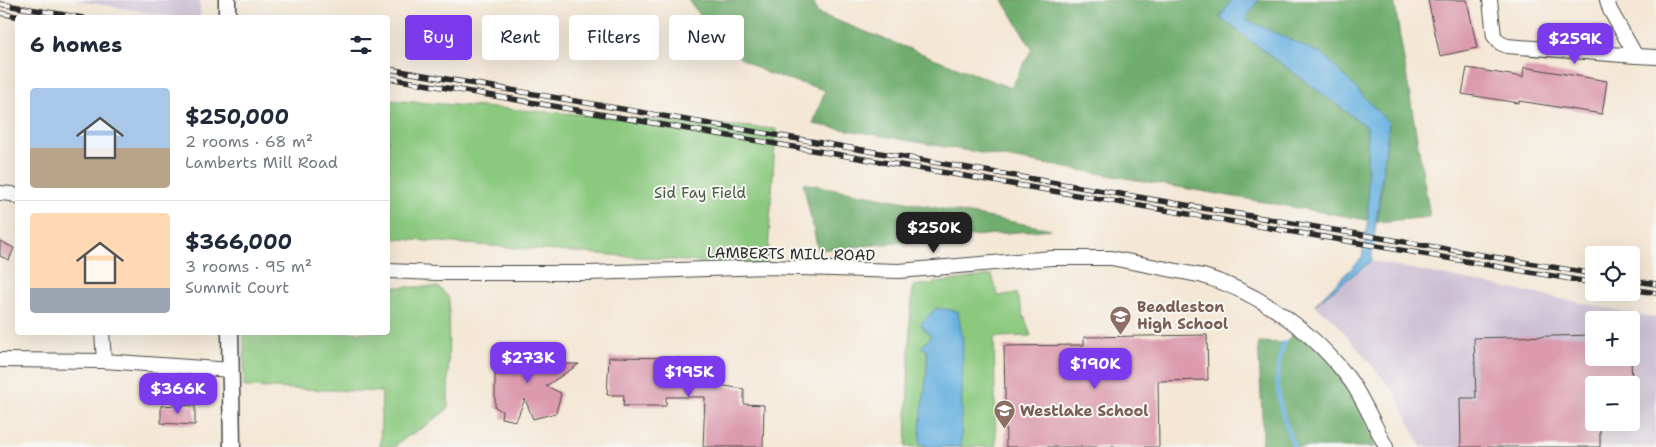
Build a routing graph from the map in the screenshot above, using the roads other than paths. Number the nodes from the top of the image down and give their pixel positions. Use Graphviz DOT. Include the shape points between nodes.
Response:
graph roads {
  1 [pos="227,0"];
  2 [pos="1490,0"];
  3 [pos="1606,0"];
  4 [pos="227,15"];
  5 [pos="1636,56"];
  6 [pos="1656,57"];
  7 [pos="0,193"];
  8 [pos="15,196"];
  9 [pos="390,271"];
  10 [pos="102,335"];
  11 [pos="230,335"];
  12 [pos="0,360"];
  13 [pos="104,361"];
  14 [pos="231,370"];
  15 [pos="232,447"];
  16 [pos="1386,447"];
  1 -- 4 [label="street"];
  2 -- 5 [label="street" via="1494,36 1507,46"];
  3 -- 5 [label="street"];
  5 -- 6 [label="street"];
  7 -- 8 [label="street"];
  9 -- 16 [label="street, LAMBERTS MILL ROAD" via="579,273 766,267 899,271 1052,258 1111,258 1217,280 1291,319 1352,384"];
  10 -- 13 [label="street"];
  11 -- 14 [label="street"];
  12 -- 13 [label="street"];
  13 -- 14 [label="street"];
  14 -- 15 [label="street"];
}
